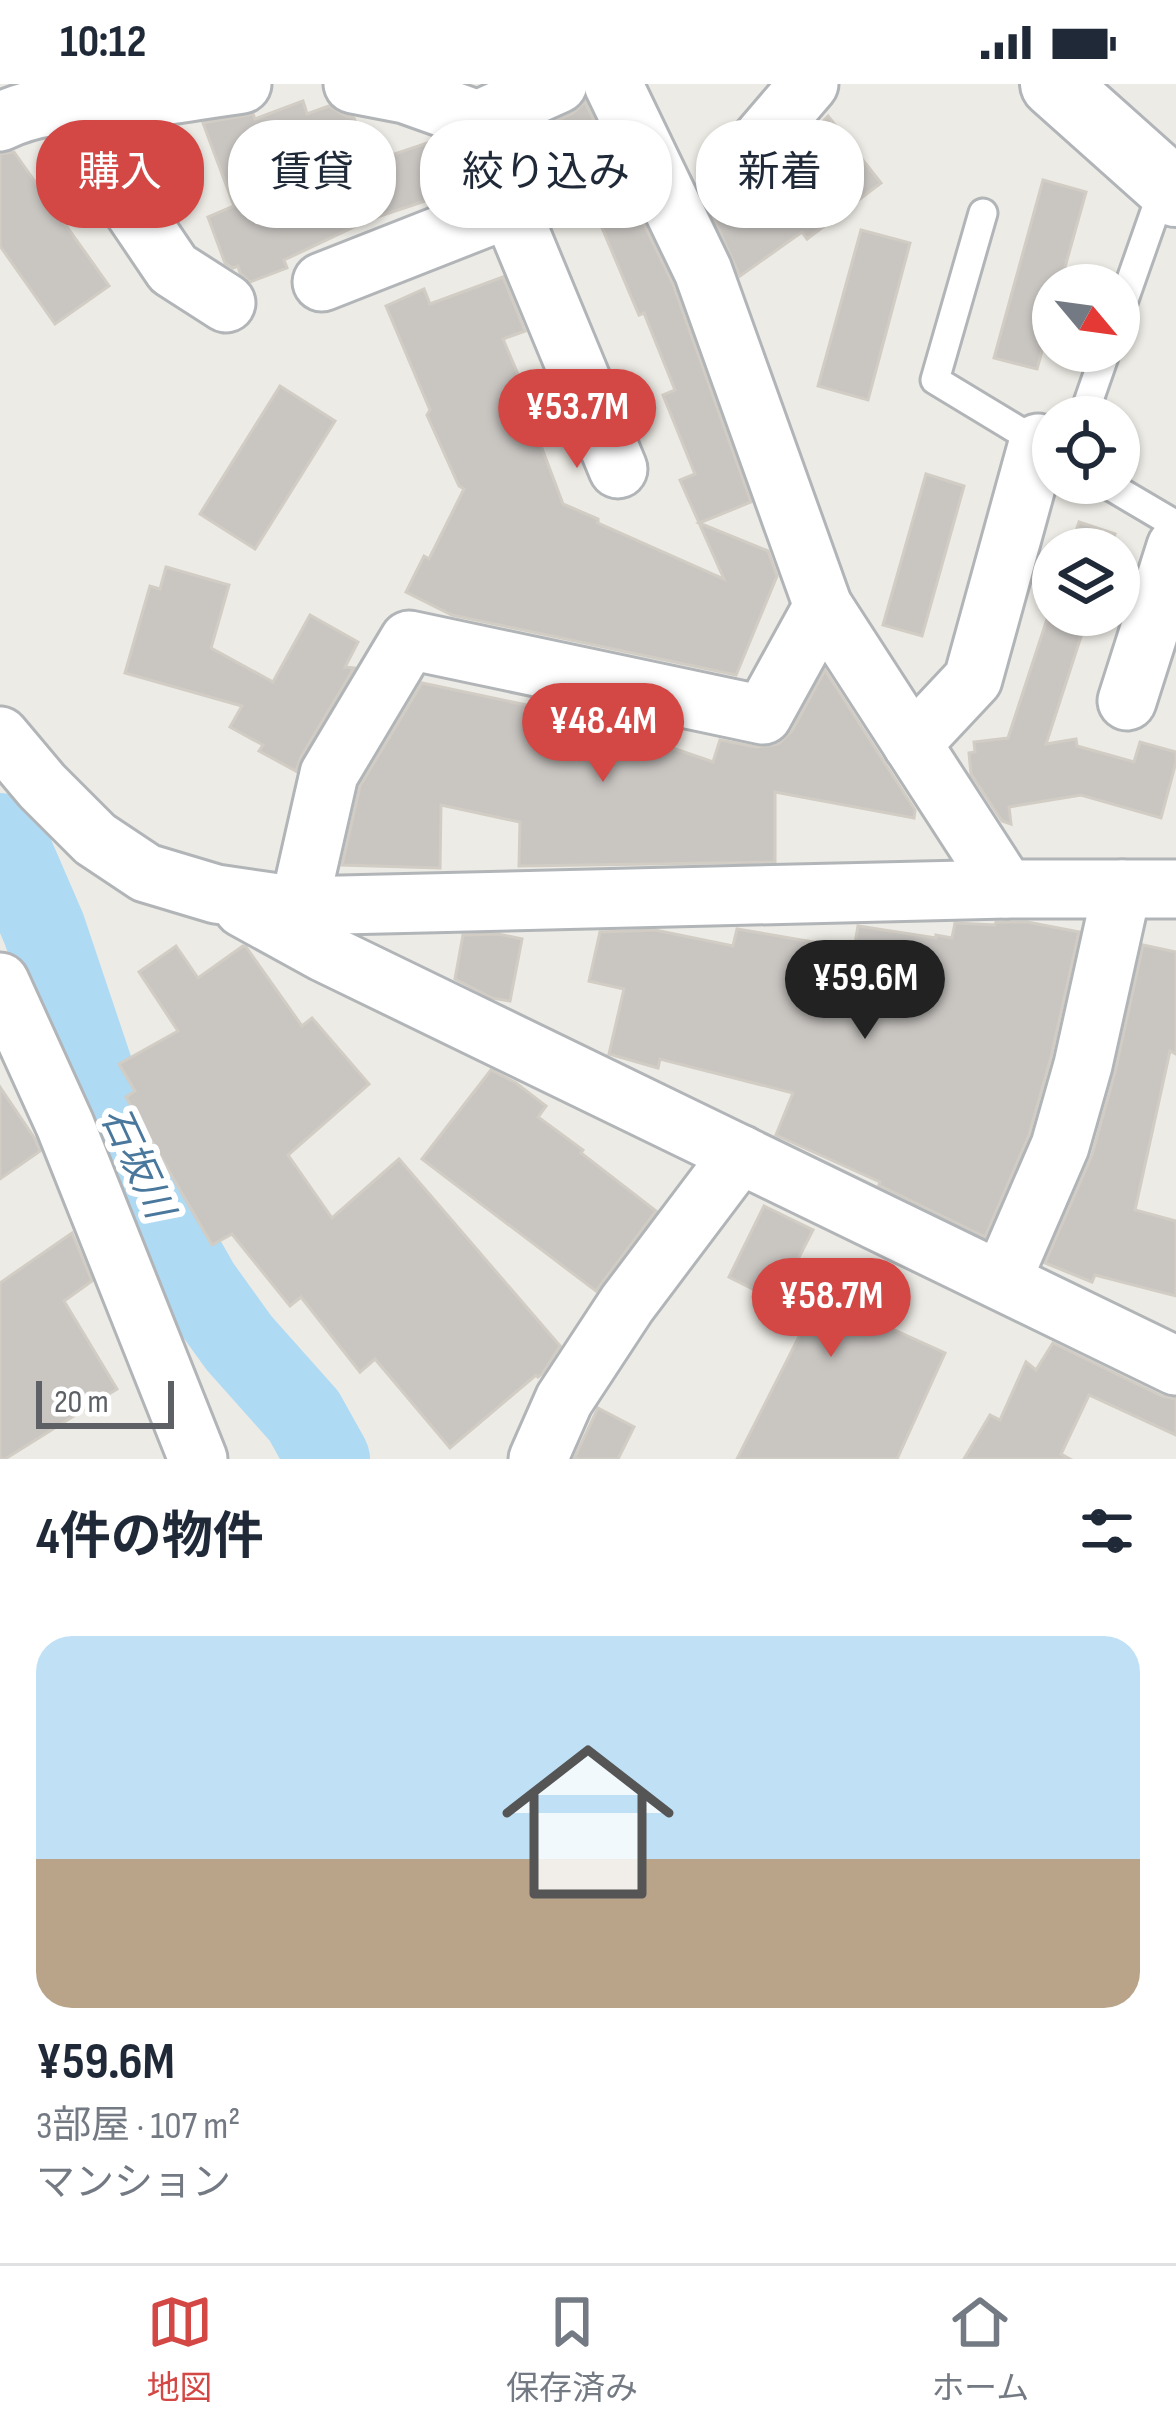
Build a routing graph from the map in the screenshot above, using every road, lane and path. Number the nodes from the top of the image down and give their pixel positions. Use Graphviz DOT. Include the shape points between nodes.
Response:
graph roads {
  1 [pos="242,84"];
  2 [pos="559,84"];
  3 [pos="613,84"];
  4 [pos="809,84"];
  5 [pos="1059,86"];
  6 [pos="389,87"];
  7 [pos="141,91"];
  8 [pos="62,105"];
  9 [pos="478,120"];
  10 [pos="778,120"];
  11 [pos="0,122"];
  12 [pos="1170,188"];
  13 [pos="983,213"];
  14 [pos="459,228"];
  15 [pos="518,228"];
  16 [pos="1139,264"];
  17 [pos="322,282"];
  18 [pos="226,303"];
  19 [pos="1032,425"];
  20 [pos="618,469"];
  21 [pos="1034,504"];
  22 [pos="1140,504"];
  23 [pos="1176,525"];
  24 [pos="1176,547"];
  25 [pos="823,607"];
  26 [pos="1127,700"];
  27 [pos="0,736"];
  28 [pos="912,744"];
  29 [pos="1006,889"];
  30 [pos="1149,889"];
  31 [pos="216,894"];
  32 [pos="298,906"];
  33 [pos="0,982"];
  34 [pos="740,1154"];
  35 [pos="1002,1280"];
  36 [pos="1176,1366"];
  37 [pos="198,1459"];
  38 [pos="538,1459"];
  1 -- 7 [label="street"];
  2 -- 9 [label="street"];
  3 -- 25 [label="street" via="703,271"];
  4 -- 10 [label="street"];
  5 -- 12 [label="street"];
  6 -- 9 [label="street"];
  7 -- 8 [label="street"];
  8 -- 11 [label="street"];
  8 -- 18 [label="street" via="173,269"];
  12 -- 16 [label="lane"];
  13 -- 19 [label="lane" via="935,380"];
  14 -- 17 [label="street"];
  15 -- 20 [label="street"];
  21 -- 28 [label="street" via="973,679"];
  22 -- 23 [label="lane"];
  24 -- 26 [label="street"];
  25 -- 28 [label="street"];
  25 -- 32 [label="street" via="763,715 409,640 329,774"];
  27 -- 31 [label="street" via="95,839 146,873"];
  28 -- 29 [label="street"];
  29 -- 30 [label="street"];
  29 -- 32 [label="street"];
  30 -- 35 [label="street" via="1060,1146"];
  31 -- 32 [label="street"];
  31 -- 34 [label="street"];
  33 -- 37 [label="street"];
  34 -- 35 [label="street"];
  34 -- 38 [label="street" via="614,1323 564,1400"];
  35 -- 36 [label="street"];
}
